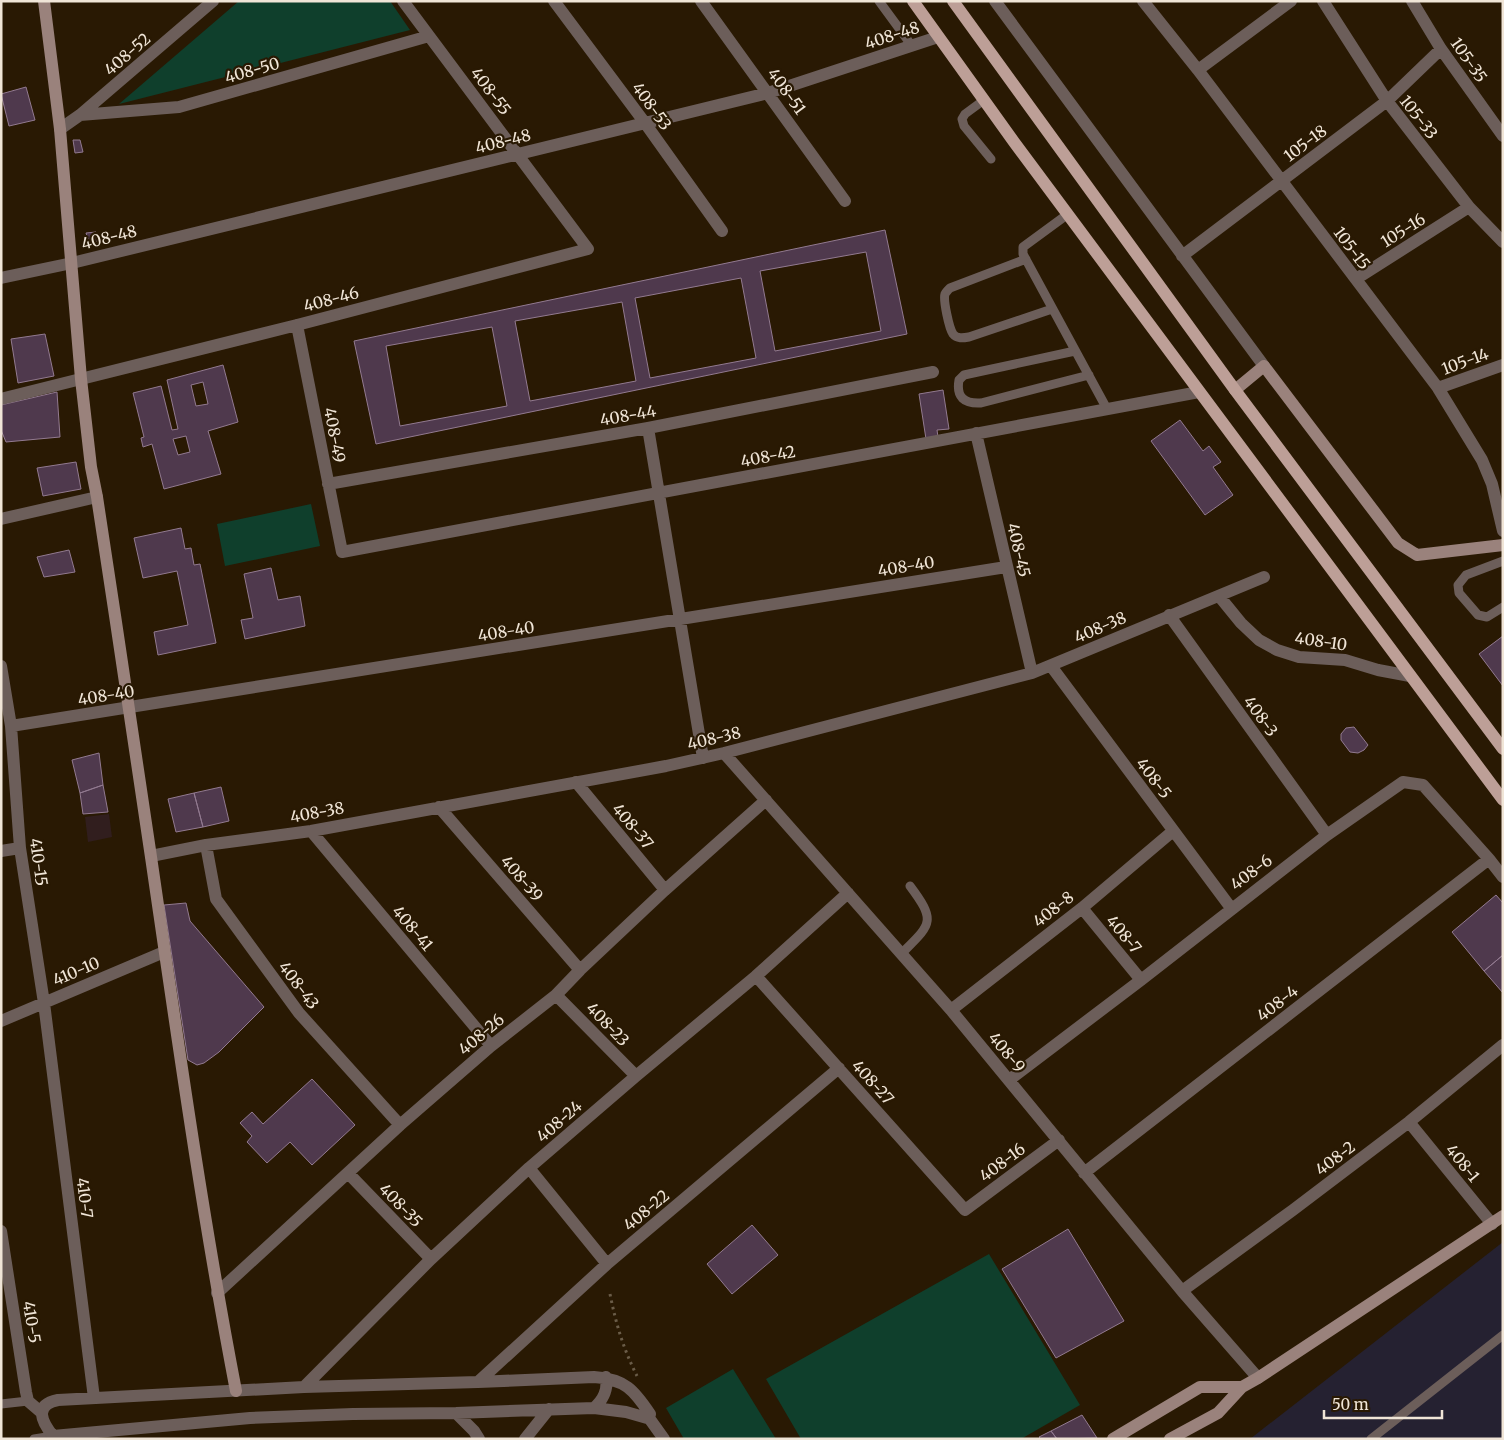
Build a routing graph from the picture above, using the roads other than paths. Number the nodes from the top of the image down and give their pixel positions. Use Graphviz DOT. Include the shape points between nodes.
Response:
graph roads {
  1 [pos="44,1"];
  2 [pos="213,1"];
  3 [pos="403,1"];
  4 [pos="554,1"];
  5 [pos="700,1"];
  6 [pos="878,1"];
  7 [pos="913,1"];
  8 [pos="953,1"];
  9 [pos="995,1"];
  10 [pos="1143,1"];
  11 [pos="1291,1"];
  12 [pos="1323,1"];
  13 [pos="1412,1"];
  14 [pos="429,36"];
  15 [pos="938,37"];
  16 [pos="912,46"];
  17 [pos="1441,49"];
  18 [pos="1198,70"];
  19 [pos="768,93"];
  20 [pos="984,100"];
  21 [pos="1387,101"];
  22 [pos="80,115"];
  23 [pos="645,123"];
  24 [pos="60,129"];
  25 [pos="1503,136"];
  26 [pos="517,154"];
  27 [pos="991,159"];
  28 [pos="1282,182"];
  29 [pos="845,201"];
  30 [pos="1469,207"];
  31 [pos="1068,214"];
  32 [pos="722,231"];
  33 [pos="1503,242"];
  34 [pos="588,249"];
  35 [pos="1182,256"];
  36 [pos="1026,260"];
  37 [pos="72,263"];
  38 [pos="1,278"];
  39 [pos="1356,279"];
  40 [pos="1052,309"];
  41 [pos="297,325"];
  42 [pos="1076,351"];
  43 [pos="1503,365"];
  44 [pos="1264,366"];
  45 [pos="933,372"];
  46 [pos="1089,376"];
  47 [pos="81,379"];
  48 [pos="1438,388"];
  49 [pos="1235,390"];
  50 [pos="1199,392"];
  51 [pos="1,399"];
  52 [pos="1107,409"];
  53 [pos="648,428"];
  54 [pos="976,434"];
  55 [pos="328,484"];
  56 [pos="1497,488"];
  57 [pos="658,493"];
  58 [pos="98,497"];
  59 [pos="1,519"];
  60 [pos="1503,531"];
  61 [pos="1503,544"];
  62 [pos="342,552"];
  63 [pos="1503,561"];
  64 [pos="1006,567"];
  65 [pos="1264,577"];
  66 [pos="1218,596"];
  67 [pos="1503,607"];
  68 [pos="1169,616"];
  69 [pos="680,619"];
  70 [pos="1,666"];
  71 [pos="1051,666"];
  72 [pos="1032,673"];
  73 [pos="1410,676"];
  74 [pos="128,708"];
  75 [pos="11,726"];
  76 [pos="1503,749"];
  77 [pos="724,753"];
  78 [pos="704,758"];
  79 [pos="576,782"];
  80 [pos="766,800"];
  81 [pos="1503,800"];
  82 [pos="439,807"];
  83 [pos="311,831"];
  84 [pos="1173,831"];
  85 [pos="1327,835"];
  86 [pos="206,846"];
  87 [pos="20,848"];
  88 [pos="1,852"];
  89 [pos="151,856"];
  90 [pos="1490,859"];
  91 [pos="1503,877"];
  92 [pos="910,886"];
  93 [pos="665,890"];
  94 [pos="848,893"];
  95 [pos="1082,908"];
  96 [pos="1231,908"];
  97 [pos="164,952"];
  98 [pos="901,954"];
  99 [pos="580,970"];
  100 [pos="756,976"];
  101 [pos="1141,980"];
  102 [pos="556,994"];
  103 [pos="44,1002"];
  104 [pos="951,1010"];
  105 [pos="1,1021"];
  106 [pos="1503,1045"];
  107 [pos="491,1046"];
  108 [pos="839,1068"];
  109 [pos="636,1076"];
  110 [pos="1010,1080"];
  111 [pos="1409,1122"];
  112 [pos="400,1125"];
  113 [pos="1059,1140"];
  114 [pos="529,1168"];
  115 [pos="1084,1172"];
  116 [pos="348,1173"];
  117 [pos="965,1210"];
  118 [pos="1500,1219"];
  119 [pos="1,1231"];
  120 [pos="431,1259"];
  121 [pos="607,1264"];
  122 [pos="1182,1291"];
  123 [pos="217,1293"];
  124 [pos="1503,1335"];
  125 [pos="606,1377"];
  126 [pos="1258,1378"];
  127 [pos="478,1382"];
  128 [pos="304,1387"];
  129 [pos="1242,1387"];
  130 [pos="236,1391"];
  131 [pos="94,1398"];
  132 [pos="28,1402"];
  133 [pos="1,1404"];
  134 [pos="594,1408"];
  135 [pos="549,1409"];
  136 [pos="42,1413"];
  137 [pos="456,1413"];
  138 [pos="649,1418"];
  139 [pos="53,1436"];
  140 [pos="34,1439"];
  141 [pos="480,1439"];
  142 [pos="525,1439"];
  143 [pos="664,1439"];
  144 [pos="1113,1439"];
  145 [pos="1170,1439"];
  146 [pos="1371,1439"];
  1 -- 24 [label="street"];
  2 -- 22 [label="street, 408-52"];
  3 -- 14 [label="street, 408-55"];
  4 -- 23 [label="street, 408-53"];
  5 -- 19 [label="street, 408-51"];
  6 -- 16 [label="lane"];
  7 -- 15 [label="main road"];
  8 -- 49 [label="main road"];
  9 -- 35 [label="street"];
  10 -- 18 [label="street, 105-15"];
  11 -- 18 [label="street"];
  12 -- 21 [label="street, 105-33"];
  13 -- 17 [label="street, 105-35"];
  14 -- 22 [label="street, 408-50" via="179,108"];
  14 -- 26 [label="street, 408-55"];
  15 -- 16 [label="street, 408-48"];
  15 -- 20 [label="main road"];
  16 -- 19 [label="street, 408-48"];
  17 -- 21 [label="street, 105-18"];
  17 -- 25 [label="street, 105-35"];
  18 -- 28 [label="street, 105-15"];
  19 -- 23 [label="street, 408-48"];
  19 -- 29 [label="street, 408-51"];
  20 -- 27 [label="lane" via="962,119"];
  20 -- 31 [label="main road"];
  21 -- 28 [label="street, 105-18"];
  21 -- 30 [label="street, 105-33"];
  22 -- 24 [label="street, 408-52"];
  23 -- 26 [label="street, 408-48"];
  23 -- 32 [label="street, 408-53"];
  24 -- 37 [label="street"];
  26 -- 34 [label="street, 408-55"];
  26 -- 37 [label="street, 408-48"];
  28 -- 35 [label="street, 105-18"];
  28 -- 39 [label="street, 105-15"];
  30 -- 33 [label="street, 105-33"];
  30 -- 39 [label="street, 105-16"];
  31 -- 36 [label="lane" via="1023,247"];
  31 -- 50 [label="main road"];
  34 -- 41 [label="street, 408-46"];
  35 -- 44 [label="street"];
  36 -- 40 [label="lane"];
  36 -- 40 [label="lane" via="945,292 953,334 958,338 969,337"];
  37 -- 38 [label="street, 408-48"];
  37 -- 47 [label="street"];
  39 -- 48 [label="street, 105-15"];
  40 -- 42 [label="lane"];
  41 -- 47 [label="street, 408-46"];
  41 -- 55 [label="street, 408-49"];
  42 -- 46 [label="lane"];
  42 -- 46 [label="lane" via="964,375 959,380 959,394 971,404 981,403"];
  43 -- 48 [label="street, 105-14"];
  44 -- 49 [label="street"];
  44 -- 61 [label="street" via="1398,543 1407,550 1417,555"];
  45 -- 53 [label="street, 408-44"];
  46 -- 52 [label="lane"];
  47 -- 51 [label="street, 408-46"];
  47 -- 58 [label="street" via="91,467"];
  48 -- 56 [label="street, 105-15"];
  49 -- 76 [label="main road"];
  50 -- 52 [label="street, 408-42"];
  50 -- 73 [label="main road"];
  52 -- 54 [label="street, 408-42"];
  53 -- 55 [label="street, 408-44"];
  53 -- 57 [label="street"];
  54 -- 57 [label="street, 408-42"];
  54 -- 64 [label="street, 408-45"];
  55 -- 62 [label="street, 408-49"];
  56 -- 60 [label="street, 105-15"];
  57 -- 62 [label="street, 408-42"];
  57 -- 69 [label="street"];
  58 -- 59 [label="street"];
  58 -- 74 [label="street"];
  63 -- 67 [label="lane" via="1466,575 1458,584 1459,593 1478,615 1487,617"];
  64 -- 69 [label="street, 408-40"];
  64 -- 72 [label="street, 408-45"];
  65 -- 66 [label="street, 408-38"];
  66 -- 68 [label="street, 408-38"];
  66 -- 73 [label="street, 408-10" via="1259,640 1277,650 1299,657 1345,660"];
  68 -- 71 [label="street, 408-38"];
  68 -- 85 [label="street, 408-3"];
  69 -- 74 [label="street, 408-40"];
  69 -- 78 [label="street"];
  70 -- 75 [label="street, 410-15"];
  71 -- 72 [label="street, 408-38"];
  71 -- 84 [label="street, 408-5"];
  72 -- 77 [label="street, 408-38"];
  73 -- 81 [label="main road"];
  74 -- 75 [label="street, 408-40"];
  74 -- 89 [label="street"];
  75 -- 87 [label="street, 410-15"];
  77 -- 78 [label="street, 408-38"];
  77 -- 80 [label="street, 408-9"];
  78 -- 79 [label="street, 408-38"];
  79 -- 82 [label="street, 408-38"];
  79 -- 93 [label="street, 408-37"];
  80 -- 93 [label="street, 408-26"];
  80 -- 94 [label="street, 408-9"];
  82 -- 83 [label="street, 408-38"];
  82 -- 99 [label="street, 408-39"];
  83 -- 86 [label="street, 408-38"];
  83 -- 107 [label="street, 408-41"];
  84 -- 95 [label="street, 408-8"];
  84 -- 96 [label="street, 408-5"];
  85 -- 90 [label="street, 408-6" via="1403,782 1423,784"];
  85 -- 96 [label="street, 408-6"];
  86 -- 89 [label="street, 408-38"];
  86 -- 112 [label="street, 408-43" via="216,899 299,1013"];
  87 -- 88 [label="street"];
  87 -- 103 [label="street, 410-15"];
  89 -- 97 [label="street"];
  90 -- 91 [label="street, 408-6"];
  90 -- 115 [label="street, 408-4"];
  92 -- 98 [label="lane" via="925,906 927,923"];
  93 -- 99 [label="street, 408-26"];
  94 -- 98 [label="street, 408-9"];
  94 -- 100 [label="street, 408-24"];
  95 -- 101 [label="street, 408-7"];
  95 -- 104 [label="street, 408-8"];
  96 -- 101 [label="street, 408-6"];
  97 -- 103 [label="street, 410-10"];
  97 -- 123 [label="street"];
  98 -- 104 [label="street, 408-9"];
  99 -- 102 [label="street, 408-26"];
  100 -- 108 [label="street, 408-27"];
  100 -- 109 [label="street, 408-24"];
  101 -- 110 [label="street, 408-6"];
  102 -- 107 [label="street, 408-26"];
  102 -- 109 [label="street, 408-23"];
  103 -- 105 [label="street, 410-10"];
  103 -- 131 [label="street, 410-7"];
  104 -- 110 [label="street, 408-9"];
  106 -- 111 [label="street, 408-2"];
  107 -- 112 [label="street, 408-26"];
  108 -- 117 [label="street, 408-27"];
  108 -- 121 [label="street, 408-22"];
  109 -- 114 [label="street, 408-24"];
  110 -- 113 [label="street, 408-9"];
  111 -- 118 [label="street, 408-1"];
  111 -- 122 [label="street, 408-2"];
  112 -- 116 [label="street, 408-26"];
  113 -- 115 [label="street, 408-9"];
  113 -- 117 [label="street, 408-16"];
  114 -- 120 [label="street, 408-24"];
  114 -- 121 [label="street"];
  115 -- 122 [label="street, 408-9"];
  116 -- 120 [label="street, 408-35"];
  116 -- 123 [label="street, 408-26"];
  118 -- 126 [label="street"];
  119 -- 132 [label="street, 410-5"];
  120 -- 128 [label="street, 408-24"];
  121 -- 127 [label="street, 408-22"];
  122 -- 126 [label="street, 408-9"];
  123 -- 130 [label="street"];
  124 -- 146 [label="lane"];
  125 -- 127 [label="street"];
  125 -- 134 [label="street" via="604,1397"];
  125 -- 138 [label="street" via="632,1390 650,1414"];
  126 -- 129 [label="street"];
  127 -- 128 [label="street"];
  128 -- 130 [label="street"];
  129 -- 144 [label="street" via="1200,1387"];
  129 -- 145 [label="street" via="1218,1413"];
  130 -- 131 [label="street"];
  131 -- 136 [label="street" via="51,1402"];
  132 -- 133 [label="lane"];
  132 -- 136 [label="street"];
  134 -- 135 [label="street"];
  134 -- 138 [label="street"];
  135 -- 137 [label="street"];
  135 -- 142 [label="street"];
  136 -- 139 [label="street" via="42,1420"];
  137 -- 139 [label="street" via="250,1418"];
  137 -- 141 [label="street"];
  138 -- 143 [label="street"];
  139 -- 140 [label="lane"];
}
